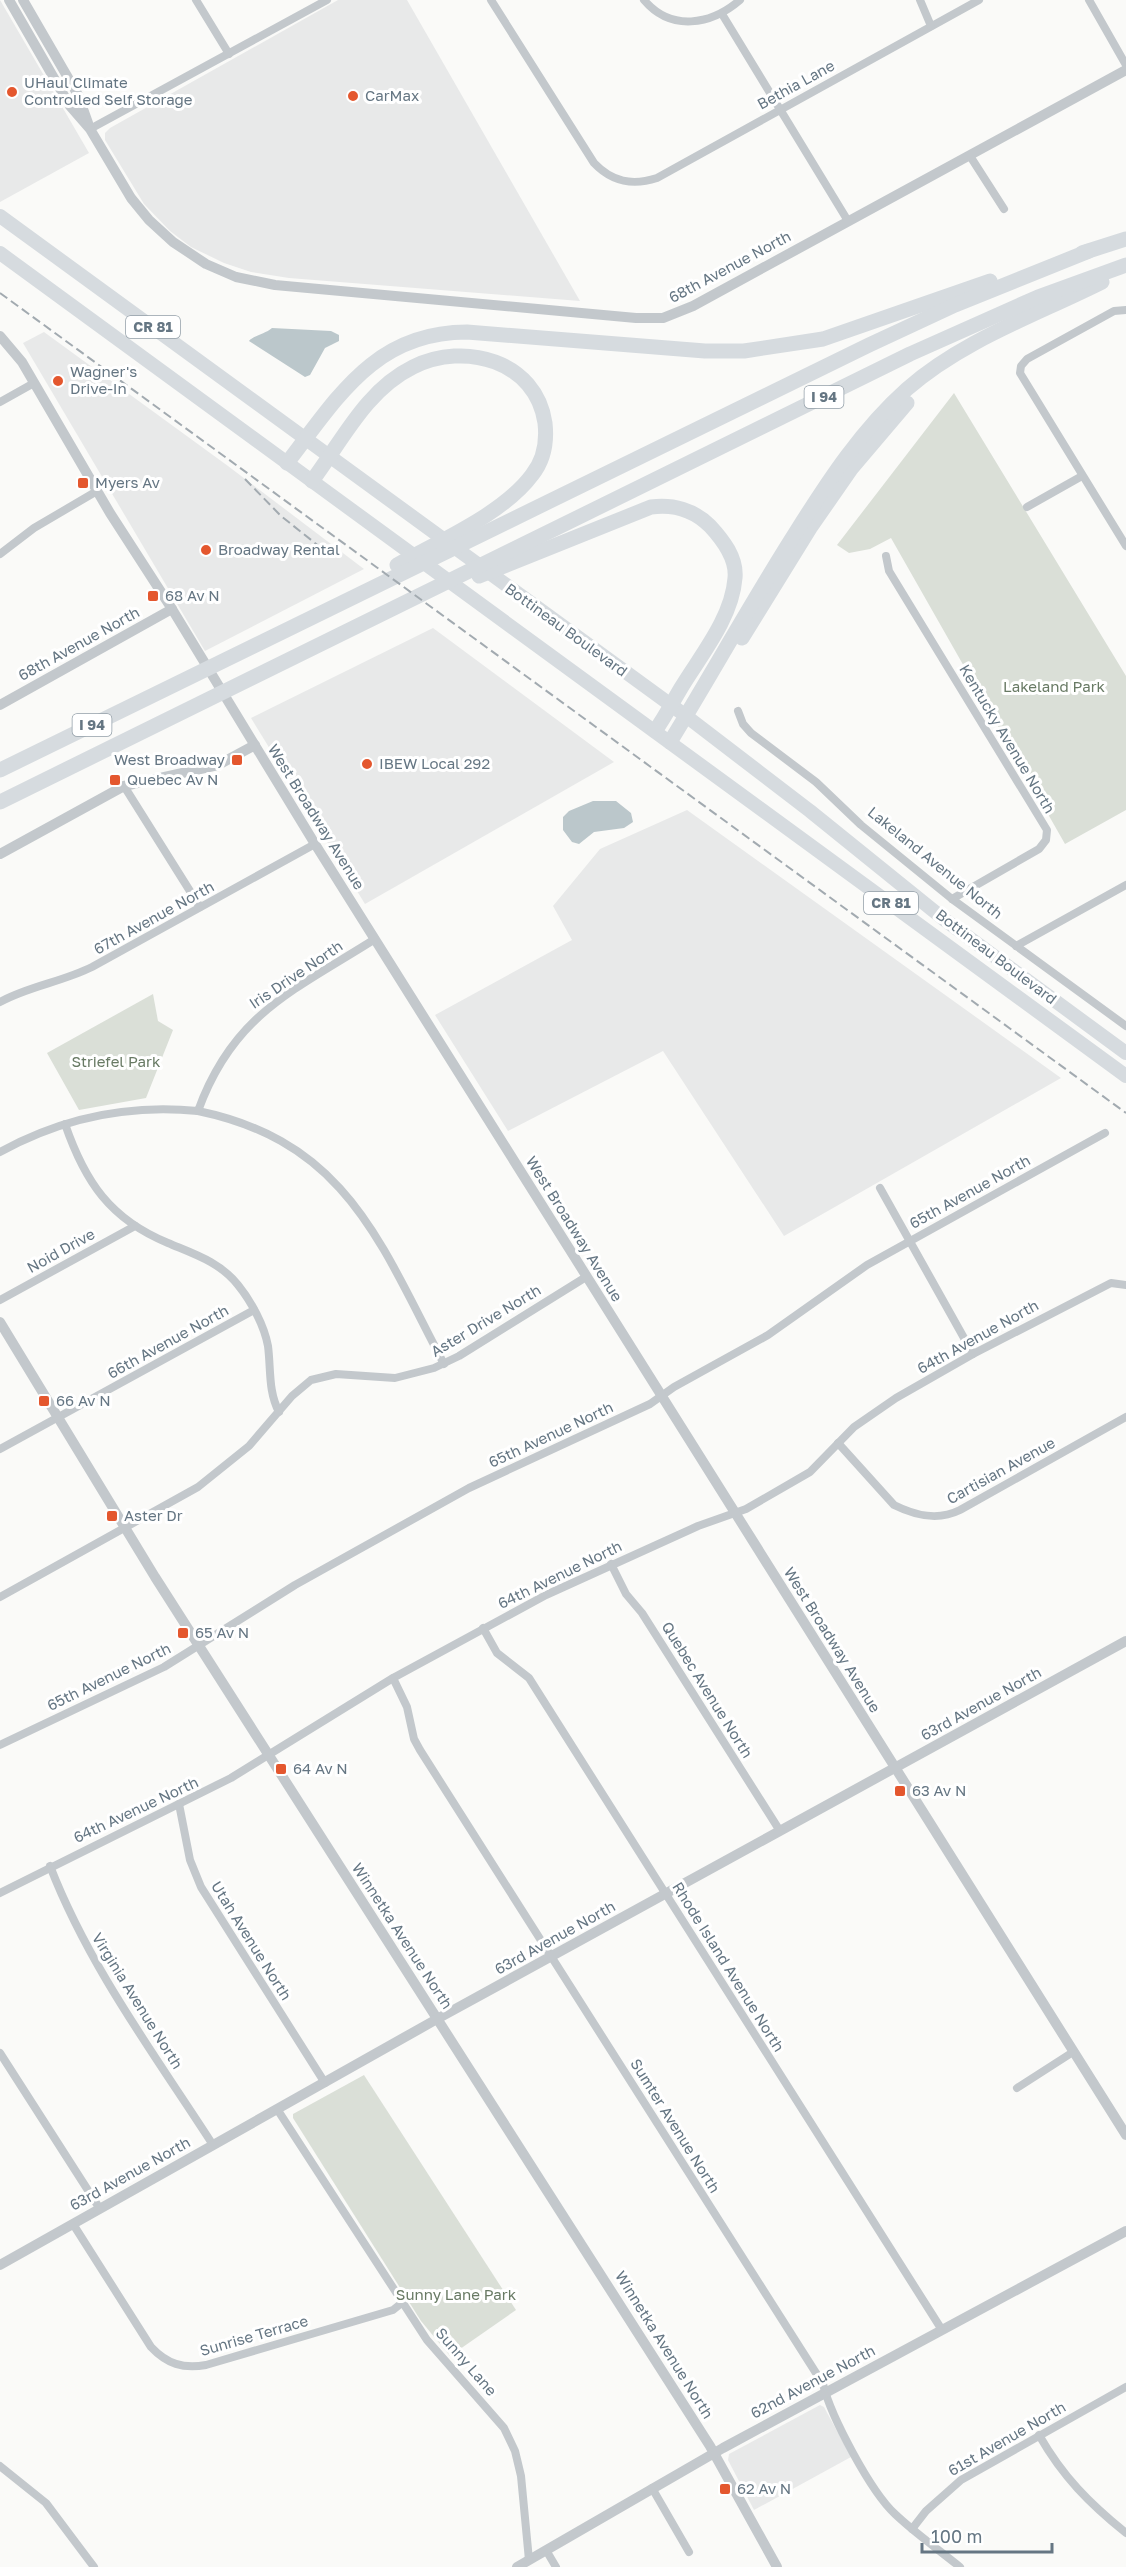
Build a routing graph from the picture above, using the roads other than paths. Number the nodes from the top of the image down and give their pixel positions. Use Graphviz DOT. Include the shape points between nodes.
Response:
graph roads {
  1 [pos="9,0"];
  2 [pos="23,0"];
  3 [pos="196,0"];
  4 [pos="327,0"];
  5 [pos="491,0"];
  6 [pos="644,0"];
  7 [pos="740,0"];
  8 [pos="920,0"];
  9 [pos="978,0"];
  10 [pos="1089,0"];
  11 [pos="722,14"];
  12 [pos="931,26"];
  13 [pos="229,54"];
  14 [pos="1126,65"];
  15 [pos="1126,70"];
  16 [pos="780,110"];
  17 [pos="90,129"];
  18 [pos="970,156"];
  19 [pos="1004,209"];
  20 [pos="0,216"];
  21 [pos="848,221"];
  22 [pos="1126,239"];
  23 [pos="1089,251"];
  24 [pos="0,253"];
  25 [pos="1126,265"];
  26 [pos="1126,270"];
  27 [pos="1126,309"];
  28 [pos="0,336"];
  29 [pos="34,383"];
  30 [pos="0,402"];
  31 [pos="307,438"];
  32 [pos="331,456"];
  33 [pos="287,463"];
  34 [pos="1082,476"];
  35 [pos="312,481"];
  36 [pos="97,491"];
  37 [pos="1027,507"];
  38 [pos="1126,546"];
  39 [pos="527,548"];
  40 [pos="0,554"];
  41 [pos="886,556"];
  42 [pos="172,609"];
  43 [pos="261,642"];
  44 [pos="0,705"];
  45 [pos="673,706"];
  46 [pos="738,711"];
  47 [pos="686,716"];
  48 [pos="655,731"];
  49 [pos="670,742"];
  50 [pos="255,745"];
  51 [pos="0,770"];
  52 [pos="124,786"];
  53 [pos="0,802"];
  54 [pos="315,844"];
  55 [pos="0,854"];
  56 [pos="1126,885"];
  57 [pos="952,899"];
  58 [pos="200,907"];
  59 [pos="375,939"];
  60 [pos="1016,946"];
  61 [pos="0,1002"];
  62 [pos="1126,1026"];
  63 [pos="1126,1053"];
  64 [pos="1126,1076"];
  65 [pos="198,1111"];
  66 [pos="65,1124"];
  67 [pos="1104,1133"];
  68 [pos="0,1152"];
  69 [pos="880,1188"];
  70 [pos="135,1226"];
  71 [pos="910,1241"];
  72 [pos="586,1276"];
  73 [pos="1126,1285"];
  74 [pos="0,1300"];
  75 [pos="254,1310"];
  76 [pos="0,1322"];
  77 [pos="973,1354"];
  78 [pos="444,1364"];
  79 [pos="662,1396"];
  80 [pos="279,1412"];
  81 [pos="58,1417"];
  82 [pos="1126,1417"];
  83 [pos="838,1443"];
  84 [pos="0,1449"];
  85 [pos="734,1512"];
  86 [pos="126,1529"];
  87 [pos="611,1564"];
  88 [pos="0,1597"];
  89 [pos="483,1628"];
  90 [pos="1126,1641"];
  91 [pos="198,1645"];
  92 [pos="393,1678"];
  93 [pos="0,1745"];
  94 [pos="269,1755"];
  95 [pos="894,1768"];
  96 [pos="179,1804"];
  97 [pos="780,1831"];
  98 [pos="50,1866"];
  99 [pos="0,1893"];
  100 [pos="665,1894"];
  101 [pos="551,1956"];
  102 [pos="437,2019"];
  103 [pos="1073,2052"];
  104 [pos="0,2053"];
  105 [pos="325,2083"];
  106 [pos="1017,2088"];
  107 [pos="277,2109"];
  108 [pos="1126,2135"];
  109 [pos="213,2145"];
  110 [pos="100,2209"];
  111 [pos="73,2224"];
  112 [pos="1126,2230"];
  113 [pos="0,2265"];
  114 [pos="403,2302"];
  115 [pos="942,2330"];
  116 [pos="1126,2387"];
  117 [pos="825,2394"];
  118 [pos="1039,2435"];
  119 [pos="714,2453"];
  120 [pos="0,2466"];
  121 [pos="652,2488"];
  122 [pos="912,2529"];
  123 [pos="1126,2533"];
  124 [pos="546,2550"];
  125 [pos="689,2552"];
  126 [pos="529,2560"];
  127 [pos="94,2567"];
  128 [pos="518,2567"];
  129 [pos="556,2567"];
  130 [pos="777,2567"];
  131 [pos="960,2567"];
  1 -- 17 [label="street" via="70,106"];
  2 -- 17 [label="street" via="78,95"];
  3 -- 13 [label="street"];
  4 -- 13 [label="street"];
  5 -- 16 [label="street, Bethia Lane" via="594,164 624,183 657,178"];
  6 -- 11 [label="street" via="656,11 681,21 695,22"];
  7 -- 11 [label="street"];
  8 -- 12 [label="street"];
  9 -- 12 [label="street, Bethia Lane"];
  10 -- 14 [label="street"];
  11 -- 16 [label="street"];
  12 -- 16 [label="street, Bethia Lane"];
  13 -- 17 [label="street"];
  15 -- 18 [label="street, 68th Avenue North"];
  16 -- 21 [label="street"];
  17 -- 21 [label="street, 68th Avenue North" via="131,198 172,242 236,277 275,285 663,318 693,306"];
  18 -- 19 [label="street"];
  18 -- 21 [label="street, 68th Avenue North"];
  20 -- 31 [label="highway, Bottineau Boulevard / CR 81"];
  22 -- 23 [label="highway, I 94"];
  23 -- 31 [label="highway" via="944,295 823,339 782,347 705,351 467,332 416,338 372,363"];
  23 -- 43 [label="highway, I 94" via="955,305"];
  24 -- 33 [label="highway, Bottineau Boulevard / CR 81"];
  25 -- 39 [label="highway, I 94" via="1038,297 910,354"];
  26 -- 47 [label="highway" via="1017,321 946,360 908,388 874,421 846,457"];
  27 -- 34 [label="street" via="1114,310 1021,366 1020,373"];
  28 -- 29 [label="street, West Broadway Avenue"];
  29 -- 30 [label="street"];
  29 -- 36 [label="street, West Broadway Avenue"];
  31 -- 32 [label="highway, Bottineau Boulevard / CR 81"];
  31 -- 33 [label="highway"];
  32 -- 35 [label="highway"];
  32 -- 43 [label="highway" via="368,402 393,379 414,366 442,357 485,358 507,366 536,395 543,412 544,451 537,468 515,493 473,522"];
  32 -- 45 [label="highway, Bottineau Boulevard / CR 81"];
  33 -- 35 [label="highway, Bottineau Boulevard / CR 81"];
  34 -- 37 [label="street"];
  34 -- 38 [label="street"];
  35 -- 48 [label="highway, Bottineau Boulevard / CR 81"];
  36 -- 40 [label="street" via="34,528"];
  36 -- 42 [label="street, West Broadway Avenue"];
  39 -- 45 [label="highway" via="651,507 680,508 708,524 730,554 736,577 723,618"];
  39 -- 53 [label="highway, I 94" via="325,642"];
  41 -- 57 [label="street, Kentucky Avenue North" via="889,571 1047,830 1039,849"];
  42 -- 44 [label="street, 68th Avenue North"];
  42 -- 50 [label="street, West Broadway Avenue"];
  43 -- 51 [label="highway, I 94"];
  45 -- 47 [label="highway, Bottineau Boulevard / CR 81"];
  45 -- 48 [label="highway"];
  46 -- 57 [label="street, Lakeland Avenue North" via="751,733 816,782 861,825"];
  47 -- 49 [label="highway"];
  47 -- 63 [label="highway, Bottineau Boulevard / CR 81" via="945,920"];
  48 -- 49 [label="highway, Bottineau Boulevard / CR 81"];
  49 -- 64 [label="highway, Bottineau Boulevard / CR 81"];
  50 -- 52 [label="street" via="218,765"];
  50 -- 54 [label="street, West Broadway Avenue"];
  52 -- 55 [label="street"];
  52 -- 58 [label="street"];
  54 -- 58 [label="street, 67th Avenue North"];
  54 -- 59 [label="street, West Broadway Avenue"];
  56 -- 60 [label="street"];
  57 -- 60 [label="street, Lakeland Avenue North"];
  58 -- 61 [label="street, 67th Avenue North" via="72,977 27,989"];
  59 -- 65 [label="street, Iris Drive North" via="260,1013 228,1049"];
  59 -- 72 [label="street, West Broadway Avenue"];
  60 -- 62 [label="street, Lakeland Avenue North"];
  65 -- 66 [label="street" via="138,1109"];
  65 -- 78 [label="street" via="225,1117 277,1138 301,1152 343,1189 375,1235"];
  66 -- 68 [label="street"];
  66 -- 70 [label="street" via="91,1184"];
  67 -- 71 [label="street, 65th Avenue North"];
  69 -- 71 [label="street"];
  70 -- 74 [label="street, Noid Drive"];
  70 -- 75 [label="street" via="212,1262 238,1285"];
  71 -- 77 [label="street"];
  71 -- 79 [label="street, 65th Avenue North" via="847,1278 768,1335"];
  72 -- 78 [label="street, Aster Drive North"];
  72 -- 79 [label="street, West Broadway Avenue"];
  73 -- 77 [label="street, 64th Avenue North" via="1111,1283"];
  75 -- 80 [label="street" via="265,1334 272,1399"];
  75 -- 81 [label="street, 66th Avenue North"];
  76 -- 81 [label="street, Winnetka Avenue North"];
  77 -- 83 [label="street, 64th Avenue North" via="874,1412"];
  78 -- 80 [label="street, Aster Drive North" via="395,1378 325,1375 300,1388"];
  79 -- 85 [label="street, West Broadway Avenue"];
  79 -- 91 [label="street, 65th Avenue North" via="400,1525"];
  80 -- 86 [label="street, Aster Drive North" via="225,1467"];
  81 -- 84 [label="street, 66th Avenue North"];
  81 -- 86 [label="street, Winnetka Avenue North"];
  82 -- 83 [label="street, Cartisian Avenue" via="960,1510 935,1517 894,1505"];
  83 -- 85 [label="street, 64th Avenue North" via="810,1472"];
  85 -- 87 [label="street, 64th Avenue North"];
  85 -- 95 [label="street, West Broadway Avenue"];
  86 -- 88 [label="street, Aster Drive North"];
  86 -- 91 [label="street, Winnetka Avenue North"];
  87 -- 89 [label="street, 64th Avenue North"];
  87 -- 97 [label="street, Quebec Avenue North" via="626,1594 642,1613"];
  89 -- 92 [label="street, 64th Avenue North"];
  89 -- 100 [label="street, Rhode Island Avenue North" via="497,1653 529,1678"];
  90 -- 95 [label="street, 63rd Avenue North"];
  91 -- 93 [label="street, 65th Avenue North" via="164,1667"];
  91 -- 94 [label="street, Winnetka Avenue North"];
  92 -- 94 [label="street, 64th Avenue North"];
  92 -- 101 [label="street, Sumter Avenue North" via="420,1750"];
  94 -- 96 [label="street, 64th Avenue North"];
  94 -- 102 [label="street, Winnetka Avenue North"];
  95 -- 97 [label="street, 63rd Avenue North"];
  95 -- 103 [label="street, West Broadway Avenue"];
  96 -- 98 [label="street, 64th Avenue North"];
  96 -- 105 [label="street, Utah Avenue North" via="190,1860 201,1887"];
  97 -- 100 [label="street, 63rd Avenue North"];
  98 -- 99 [label="street, 64th Avenue North"];
  98 -- 109 [label="street, Virginia Avenue North" via="75,1927"];
  100 -- 101 [label="street, 63rd Avenue North"];
  100 -- 115 [label="street, Rhode Island Avenue North"];
  101 -- 102 [label="street, 63rd Avenue North"];
  101 -- 117 [label="street, Sumter Avenue North" via="823,2384"];
  102 -- 105 [label="street, 63rd Avenue North"];
  102 -- 119 [label="street, Winnetka Avenue North"];
  103 -- 106 [label="street"];
  103 -- 108 [label="street, West Broadway Avenue"];
  104 -- 110 [label="street"];
  105 -- 107 [label="street, 63rd Avenue North"];
  107 -- 109 [label="street, 63rd Avenue North"];
  107 -- 114 [label="street, Sunny Lane"];
  109 -- 110 [label="street, 63rd Avenue North"];
  110 -- 111 [label="street, 63rd Avenue North"];
  111 -- 113 [label="street, 63rd Avenue North"];
  111 -- 114 [label="street, Sunrise Terrace" via="151,2347 160,2357 181,2366 215,2362 393,2310"];
  112 -- 115 [label="street, 62nd Avenue North"];
  114 -- 126 [label="street, Sunny Lane" via="427,2340 496,2416 512,2443 521,2476"];
  115 -- 117 [label="street, 62nd Avenue North"];
  116 -- 118 [label="street, 61st Avenue North"];
  117 -- 119 [label="street, 62nd Avenue North"];
  117 -- 122 [label="street, Sumter Avenue North" via="884,2503"];
  118 -- 122 [label="street, 61st Avenue North" via="961,2480"];
  118 -- 123 [label="street" via="1061,2471 1084,2497"];
  119 -- 121 [label="street, 62nd Avenue North"];
  119 -- 130 [label="street, Winnetka Avenue North"];
  120 -- 127 [label="street" via="46,2504"];
  121 -- 124 [label="street, 62nd Avenue North"];
  121 -- 125 [label="street"];
  122 -- 131 [label="street, Sumter Avenue North"];
  124 -- 126 [label="street, 62nd Avenue North"];
  124 -- 129 [label="street"];
  126 -- 128 [label="street, 62nd Avenue North"];
}
